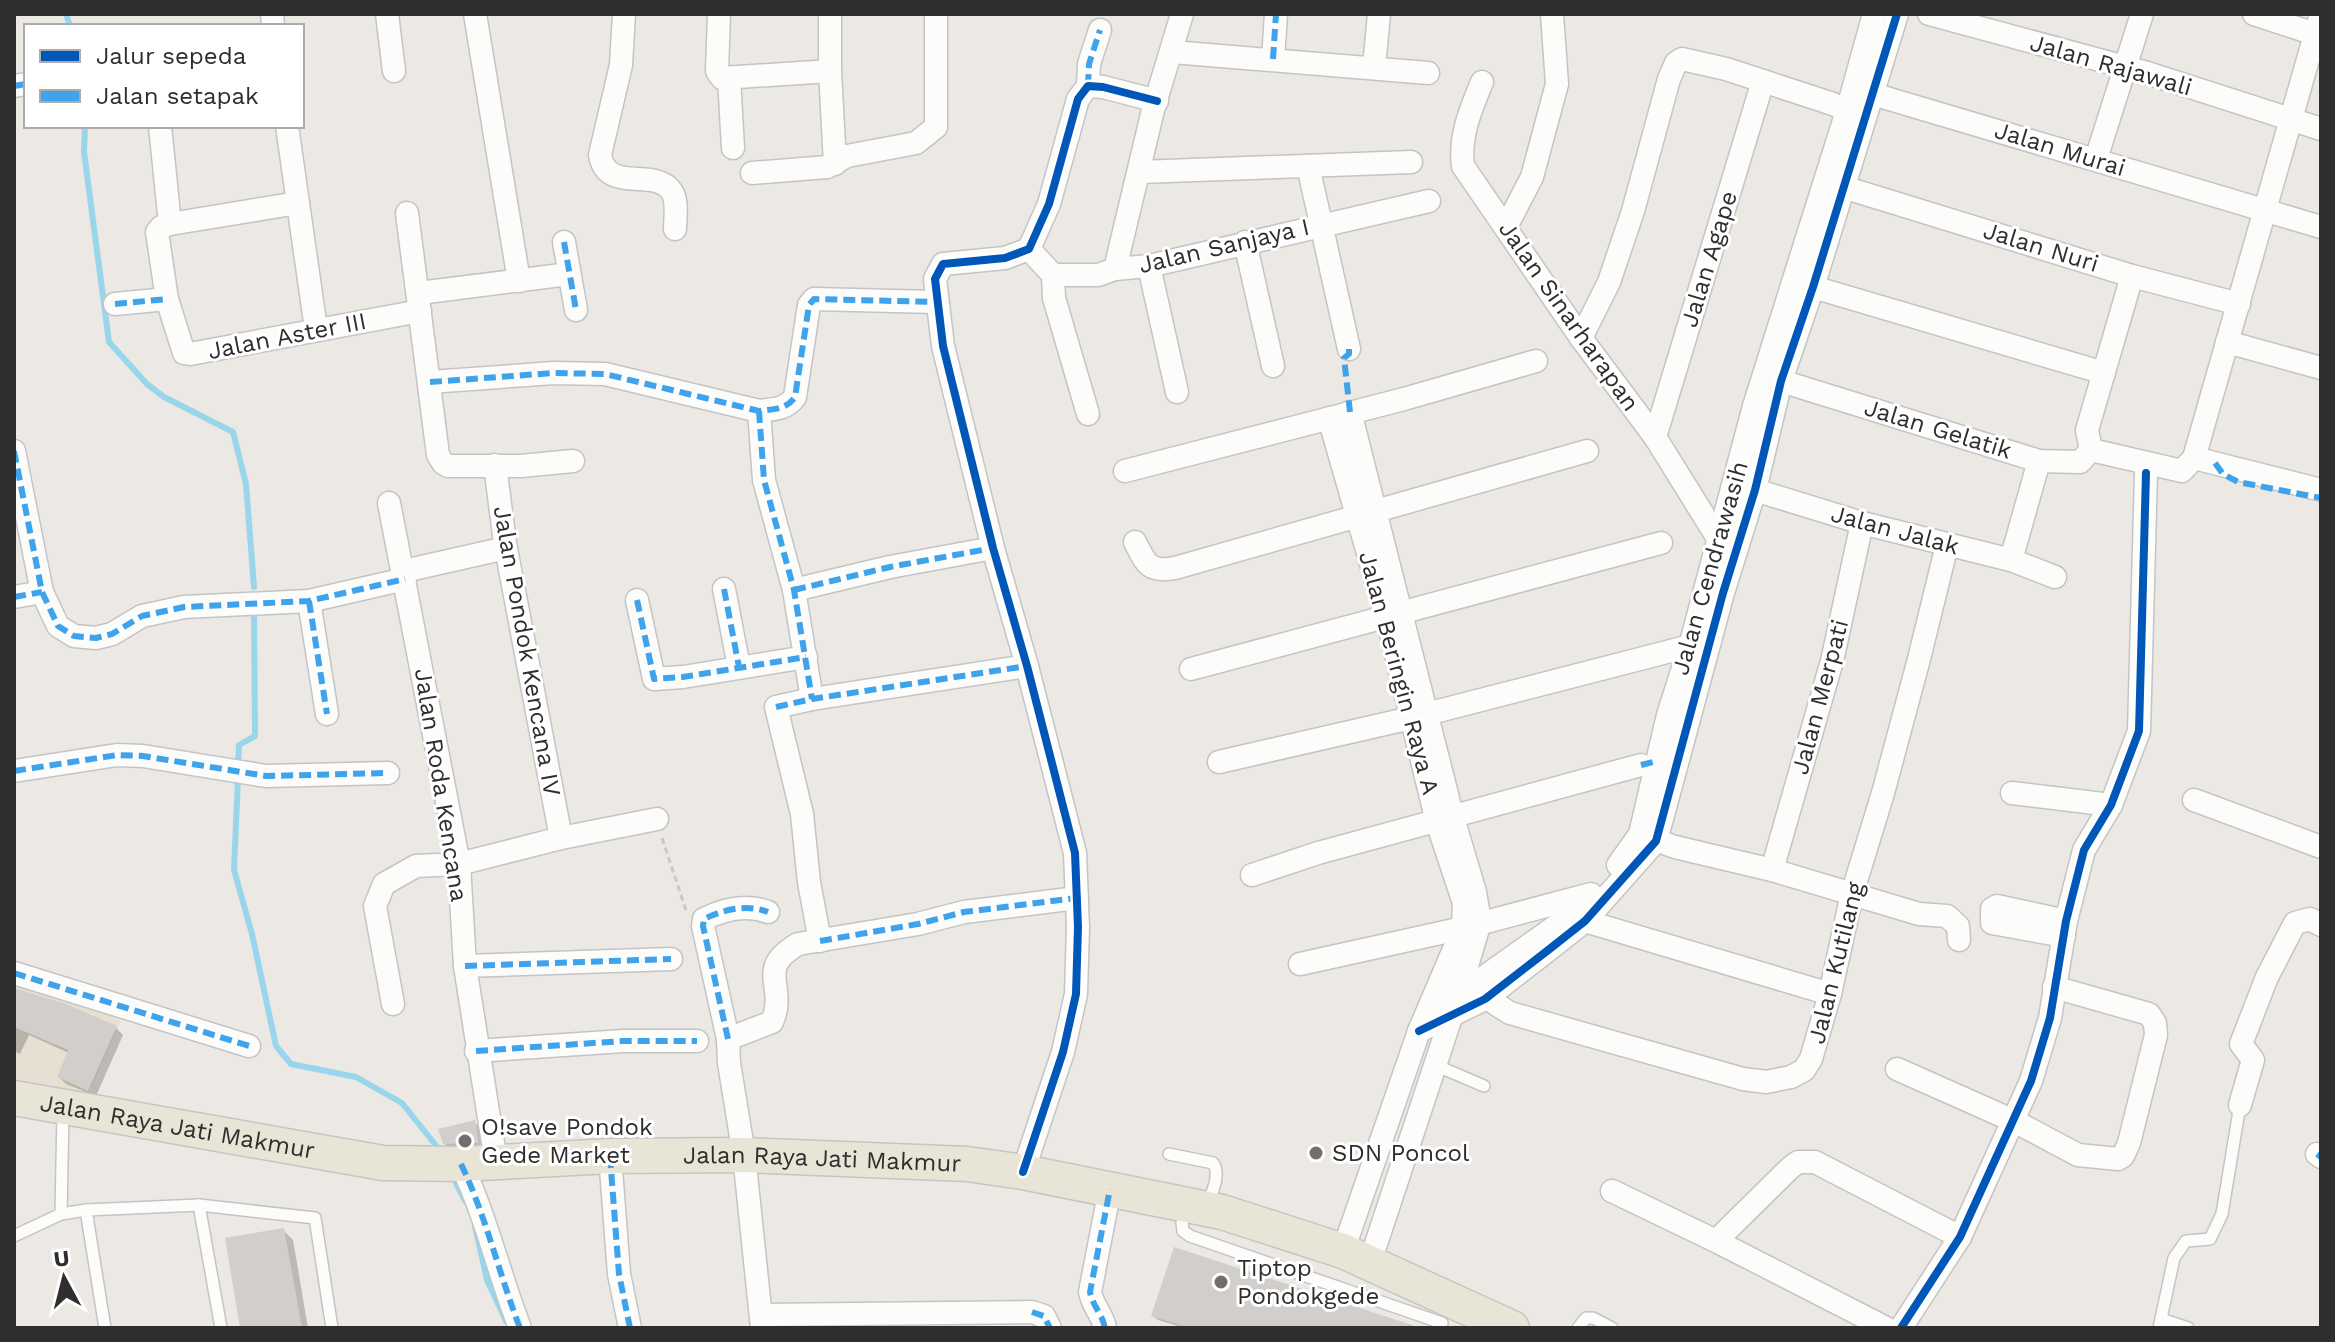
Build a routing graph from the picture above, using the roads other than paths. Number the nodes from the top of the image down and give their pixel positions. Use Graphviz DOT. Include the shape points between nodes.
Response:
graph roads {
  1 [pos="387,14"];
  2 [pos="475,14"];
  3 [pos="624,14"];
  4 [pos="719,14"];
  5 [pos="830,14"];
  6 [pos="936,14"];
  7 [pos="1182,14"];
  8 [pos="1276,14"];
  9 [pos="1379,14"];
  10 [pos="1552,14"];
  11 [pos="1874,14"];
  12 [pos="1897,14"];
  13 [pos="1929,14"];
  14 [pos="2142,14"];
  15 [pos="2254,14"];
  16 [pos="2318,24"];
  17 [pos="1100,30"];
  18 [pos="1172,52"];
  19 [pos="1273,59"];
  20 [pos="1374,67"];
  21 [pos="2126,67"];
  22 [pos="394,71"];
  23 [pos="830,71"];
  24 [pos="1428,73"];
  25 [pos="729,78"];
  26 [pos="1763,81"];
  27 [pos="1482,82"];
  28 [pos="1088,86"];
  29 [pos="1863,92"];
  30 [pos="1157,101"];
  31 [pos="1847,111"];
  32 [pos="2291,121"];
  33 [pos="160,128"];
  34 [pos="287,128"];
  35 [pos="2321,129"];
  36 [pos="733,148"];
  37 [pos="2096,159"];
  38 [pos="1411,162"];
  39 [pos="835,164"];
  40 [pos="1308,166"];
  41 [pos="1140,172"];
  42 [pos="752,173"];
  43 [pos="1843,187"];
  44 [pos="1429,201"];
  45 [pos="298,203"];
  46 [pos="2265,210"];
  47 [pos="407,213"];
  48 [pos="170,224"];
  49 [pos="1320,225"];
  50 [pos="1506,227"];
  51 [pos="2321,227"];
  52 [pos="675,229"];
  53 [pos="564,242"];
  54 [pos="1245,242"];
  55 [pos="1029,249"];
  56 [pos="1149,266"];
  57 [pos="1115,269"];
  58 [pos="569,274"];
  59 [pos="1053,275"];
  60 [pos="2132,276"];
  61 [pos="519,281"];
  62 [pos="1813,287"];
  63 [pos="167,299"];
  64 [pos="420,302"];
  65 [pos="936,302"];
  66 [pos="115,304"];
  67 [pos="2239,304"];
  68 [pos="576,310"];
  69 [pos="316,329"];
  70 [pos="1581,338"];
  71 [pos="2227,342"];
  72 [pos="1349,349"];
  73 [pos="1536,361"];
  74 [pos="1273,366"];
  75 [pos="2321,368"];
  76 [pos="2104,373"];
  77 [pos="1781,381"];
  78 [pos="430,382"];
  79 [pos="1177,392"];
  80 [pos="759,411"];
  81 [pos="1088,414"];
  82 [pos="1340,415"];
  83 [pos="1655,437"];
  84 [pos="2091,450"];
  85 [pos="14,451"];
  86 [pos="1587,451"];
  87 [pos="573,461"];
  88 [pos="2039,461"];
  89 [pos="2197,464"];
  90 [pos="495,465"];
  91 [pos="1125,471"];
  92 [pos="2146,473"];
  93 [pos="1745,487"];
  94 [pos="2321,490"];
  95 [pos="2321,498"];
  96 [pos="389,503"];
  97 [pos="1366,513"];
  98 [pos="1862,523"];
  99 [pos="1135,542"];
  100 [pos="1661,543"];
  101 [pos="1947,545"];
  102 [pos="506,548"];
  103 [pos="993,548"];
  104 [pos="1724,548"];
  105 [pos="2011,560"];
  106 [pos="404,575"];
  107 [pos="2055,577"];
  108 [pos="724,589"];
  109 [pos="794,590"];
  110 [pos="42,592"];
  111 [pos="14,597"];
  112 [pos="637,600"];
  113 [pos="309,601"];
  114 [pos="1392,614"];
  115 [pos="1690,646"];
  116 [pos="806,657"];
  117 [pos="1027,666"];
  118 [pos="739,667"];
  119 [pos="1191,669"];
  120 [pos="812,699"];
  121 [pos="327,714"];
  122 [pos="1420,716"];
  123 [pos="1219,762"];
  124 [pos="1641,765"];
  125 [pos="14,771"];
  126 [pos="388,773"];
  127 [pos="2012,793"];
  128 [pos="2194,800"];
  129 [pos="2111,805"];
  130 [pos="657,819"];
  131 [pos="1445,820"];
  132 [pos="561,838"];
  133 [pos="1648,838"];
  134 [pos="2321,847"];
  135 [pos="459,864"];
  136 [pos="1772,870"];
  137 [pos="1252,875"];
  138 [pos="1591,894"];
  139 [pos="1852,894"];
  140 [pos="1077,898"];
  141 [pos="768,912"];
  142 [pos="1580,916"];
  143 [pos="1472,925"];
  144 [pos="2321,925"];
  145 [pos="1959,940"];
  146 [pos="820,941"];
  147 [pos="671,959"];
  148 [pos="1300,964"];
  149 [pos="465,966"];
  150 [pos="14,973"];
  151 [pos="1471,987"];
  152 [pos="2054,987"];
  153 [pos="1830,994"];
  154 [pos="393,1004"];
  155 [pos="1432,1020"];
  156 [pos="728,1039"];
  157 [pos="697,1041"];
  158 [pos="249,1046"];
  159 [pos="476,1051"];
  160 [pos="1435,1065"];
  161 [pos="1897,1069"];
  162 [pos="1484,1086"];
  163 [pos="14,1098"];
  164 [pos="2240,1105"];
  165 [pos="63,1107"];
  166 [pos="2014,1121"];
  167 [pos="1169,1154"];
  168 [pos="744,1155"];
  169 [pos="610,1156"];
  170 [pos="496,1162"];
  171 [pos="461,1164"];
  172 [pos="1023,1172"];
  173 [pos="1110,1189"];
  174 [pos="1612,1191"];
  175 [pos="199,1205"];
  176 [pos="1198,1206"];
  177 [pos="86,1210"];
  178 [pos="61,1214"];
  179 [pos="14,1236"];
  180 [pos="1960,1237"];
  181 [pos="1716,1241"];
  182 [pos="1357,1256"];
  183 [pos="1444,1317"];
  184 [pos="762,1321"];
  185 [pos="2160,1324"];
  186 [pos="105,1328"];
  187 [pos="221,1328"];
  188 [pos="332,1328"];
  189 [pos="520,1328"];
  190 [pos="630,1328"];
  191 [pos="1050,1328"];
  192 [pos="1105,1328"];
  193 [pos="1512,1328"];
  194 [pos="1578,1328"];
  195 [pos="1612,1328"];
  196 [pos="1886,1328"];
  197 [pos="1901,1328"];
  198 [pos="2188,1328"];
  1 -- 22 [label="street"];
  2 -- 61 [label="street"];
  3 -- 52 [label="street" via="621,65 602,164 617,177 671,189"];
  4 -- 25 [label="street" via="717,71"];
  5 -- 23 [label="street"];
  6 -- 39 [label="street" via="936,127 916,143 847,156"];
  7 -- 18 [label="street"];
  8 -- 19 [label="street"];
  9 -- 20 [label="street"];
  10 -- 50 [label="street" via="1557,84 1532,177"];
  11 -- 29 [label="street, Jalan Cendrawasih"];
  12 -- 29 [label="street, Jalan Cendrawasih"];
  13 -- 21 [label="street, Jalan Rajawali"];
  14 -- 21 [label="street"];
  15 -- 16 [label="street"];
  16 -- 32 [label="street"];
  17 -- 28 [label="street"];
  18 -- 19 [label="street"];
  18 -- 30 [label="street"];
  19 -- 20 [label="street"];
  20 -- 24 [label="street"];
  21 -- 32 [label="street, Jalan Rajawali"];
  21 -- 37 [label="street"];
  23 -- 25 [label="street"];
  23 -- 39 [label="street"];
  25 -- 36 [label="street"];
  26 -- 31 [label="street"];
  26 -- 70 [label="street" via="1690,59 1676,63 1609,282"];
  26 -- 83 [label="street, Jalan Agape"];
  27 -- 50 [label="street, Jalan Sinarharapan" via="1468,116 1463,166"];
  28 -- 30 [label="street"];
  28 -- 55 [label="street" via="1078,99 1049,204"];
  29 -- 31 [label="street, Jalan Cendrawasih"];
  29 -- 37 [label="street, Jalan Murai"];
  29 -- 43 [label="street, Jalan Cendrawasih"];
  30 -- 41 [label="street"];
  31 -- 93 [label="street, Jalan Cendrawasih" via="1754,406"];
  32 -- 35 [label="street, Jalan Rajawali"];
  32 -- 46 [label="street"];
  33 -- 48 [label="street"];
  34 -- 45 [label="street"];
  37 -- 46 [label="street, Jalan Murai"];
  38 -- 40 [label="street"];
  39 -- 42 [label="street"];
  40 -- 41 [label="street"];
  40 -- 49 [label="street"];
  41 -- 57 [label="street"];
  43 -- 60 [label="street, Jalan Nuri"];
  43 -- 62 [label="street, Jalan Cendrawasih"];
  44 -- 49 [label="street, Jalan Sanjaya I"];
  45 -- 48 [label="street"];
  45 -- 69 [label="street"];
  46 -- 51 [label="street, Jalan Murai"];
  46 -- 67 [label="street"];
  47 -- 64 [label="street"];
  48 -- 63 [label="street, Jalan Aster III" via="161,227 156,238"];
  49 -- 54 [label="street, Jalan Sanjaya I"];
  49 -- 72 [label="street"];
  50 -- 70 [label="street, Jalan Sinarharapan"];
  53 -- 58 [label="street"];
  54 -- 56 [label="street, Jalan Sanjaya I"];
  54 -- 74 [label="street"];
  55 -- 59 [label="street"];
  55 -- 65 [label="street" via="1005,258 943,264 935,279"];
  56 -- 57 [label="street, Jalan Sanjaya I"];
  56 -- 79 [label="street"];
  57 -- 59 [label="street, Jalan Sanjaya I" via="1098,275"];
  58 -- 61 [label="street, Jalan Aster III"];
  58 -- 68 [label="street"];
  59 -- 81 [label="street" via="1054,298"];
  60 -- 67 [label="street, Jalan Nuri"];
  60 -- 76 [label="street"];
  61 -- 64 [label="street, Jalan Aster III"];
  62 -- 76 [label="street"];
  62 -- 77 [label="street, Jalan Cendrawasih"];
  63 -- 66 [label="street"];
  63 -- 69 [label="street, Jalan Aster III" via="184,353"];
  64 -- 69 [label="street, Jalan Aster III"];
  64 -- 78 [label="street"];
  65 -- 80 [label="street" via="814,299 795,397 789,405"];
  65 -- 103 [label="street"];
  67 -- 71 [label="street"];
  70 -- 83 [label="street, Jalan Sinarharapan"];
  71 -- 75 [label="street"];
  71 -- 89 [label="street"];
  73 -- 82 [label="street"];
  76 -- 84 [label="street" via="2087,430"];
  77 -- 88 [label="street, Jalan Gelatik"];
  77 -- 93 [label="street, Jalan Cendrawasih"];
  78 -- 80 [label="street" via="605,374"];
  78 -- 90 [label="street" via="443,463"];
  80 -- 109 [label="street" via="764,480"];
  82 -- 91 [label="street"];
  82 -- 97 [label="street"];
  83 -- 104 [label="street, Jalan Sinarharapan"];
  84 -- 88 [label="street, Jalan Gelatik" via="2080,462"];
  84 -- 89 [label="street"];
  85 -- 110 [label="street"];
  86 -- 97 [label="street"];
  87 -- 90 [label="street"];
  88 -- 105 [label="street"];
  89 -- 94 [label="street"];
  89 -- 95 [label="street" via="2238,482"];
  90 -- 102 [label="street, Jalan Pondok Kencana IV"];
  92 -- 129 [label="street" via="2139,731"];
  93 -- 98 [label="street, Jalan Jalak"];
  93 -- 104 [label="street, Jalan Cendrawasih"];
  96 -- 106 [label="street, Jalan Roda Kencana"];
  97 -- 99 [label="street" via="1163,570 1145,563"];
  97 -- 114 [label="street"];
  98 -- 101 [label="street, Jalan Jalak"];
  98 -- 136 [label="street, Jalan Merpati" via="1832,661"];
  100 -- 114 [label="street"];
  101 -- 105 [label="street, Jalan Jalak"];
  101 -- 139 [label="street, Jalan Kutilang"];
  102 -- 106 [label="street"];
  102 -- 132 [label="street, Jalan Pondok Kencana IV"];
  103 -- 109 [label="street"];
  103 -- 117 [label="street"];
  104 -- 115 [label="street, Jalan Cendrawasih"];
  104 -- 133 [label="street, Jalan Cendrawasih" via="1698,682"];
  105 -- 107 [label="street, Jalan Jalak"];
  106 -- 113 [label="street"];
  106 -- 135 [label="street, Jalan Roda Kencana"];
  108 -- 118 [label="street"];
  109 -- 116 [label="street"];
  110 -- 111 [label="street"];
  110 -- 113 [label="street" via="58,626 74,636 96,638 142,616 184,607"];
  112 -- 118 [label="street" via="654,679"];
  113 -- 121 [label="street"];
  114 -- 119 [label="street"];
  114 -- 122 [label="street"];
  115 -- 122 [label="street"];
  115 -- 133 [label="street, Jalan Cendrawasih" via="1668,715"];
  116 -- 118 [label="street"];
  116 -- 120 [label="street"];
  117 -- 120 [label="street"];
  117 -- 140 [label="street" via="1075,853"];
  120 -- 146 [label="street" via="776,707 802,814"];
  122 -- 123 [label="street"];
  122 -- 131 [label="street"];
  124 -- 131 [label="street"];
  125 -- 126 [label="street" via="117,755 266,776"];
  127 -- 129 [label="street"];
  128 -- 134 [label="street"];
  129 -- 152 [label="street" via="2084,850"];
  130 -- 132 [label="street"];
  131 -- 137 [label="street"];
  131 -- 143 [label="street" via="1475,892"];
  132 -- 135 [label="street"];
  133 -- 136 [label="street"];
  133 -- 138 [label="street, Jalan Cendrawasih"];
  133 -- 142 [label="street, Jalan Cendrawasih"];
  135 -- 149 [label="street, Jalan Roda Kencana"];
  135 -- 154 [label="street" via="416,866 384,884 375,906"];
  136 -- 139 [label="street"];
  138 -- 142 [label="street, Jalan Cendrawasih"];
  138 -- 143 [label="street"];
  139 -- 145 [label="street" via="1919,914 1947,916 1958,926"];
  139 -- 153 [label="street, Jalan Kutilang"];
  140 -- 146 [label="street" via="964,912"];
  140 -- 172 [label="street" via="1076,994 1063,1052"];
  141 -- 156 [label="street" via="756,907 728,910 704,919"];
  142 -- 151 [label="street, Jalan Cendrawasih"];
  142 -- 153 [label="street"];
  143 -- 148 [label="street"];
  143 -- 151 [label="street"];
  143 -- 155 [label="street"];
  144 -- 164 [label="street" via="2310,919 2295,923 2267,977 2241,1044 2253,1060"];
  146 -- 156 [label="street" via="798,944 775,963 777,1011 772,1022"];
  147 -- 149 [label="street"];
  149 -- 159 [label="street, Jalan Roda Kencana"];
  150 -- 158 [label="street"];
  151 -- 153 [label="street, Jalan Kutilang" via="1510,1013 1766,1082 1804,1070"];
  151 -- 155 [label="street, Jalan Cendrawasih"];
  152 -- 166 [label="street" via="2050,1018"];
  152 -- 166 [label="street" via="2149,1014 2155,1023 2129,1143 2118,1159 2078,1155"];
  155 -- 160 [label="street"];
  155 -- 182 [label="street"];
  156 -- 168 [label="street"];
  157 -- 159 [label="street"];
  159 -- 170 [label="street, Jalan Roda Kencana"];
  160 -- 162 [label="lane"];
  160 -- 182 [label="street"];
  161 -- 166 [label="street"];
  163 -- 165 [label="main road, Jalan Raya Jati Makmur"];
  164 -- 185 [label="lane" via="2219,1222 2210,1239 2186,1241 2174,1258"];
  165 -- 171 [label="main road, Jalan Raya Jati Makmur" via="383,1163"];
  165 -- 178 [label="lane"];
  166 -- 180 [label="street"];
  167 -- 176 [label="lane" via="1216,1167"];
  168 -- 169 [label="main road, Jalan Raya Jati Makmur"];
  168 -- 172 [label="main road, Jalan Raya Jati Makmur" via="967,1164"];
  168 -- 184 [label="street"];
  169 -- 170 [label="main road, Jalan Raya Jati Makmur"];
  169 -- 190 [label="street" via="619,1274"];
  170 -- 171 [label="main road, Jalan Raya Jati Makmur"];
  171 -- 189 [label="street"];
  172 -- 173 [label="main road, Jalan Raya Jati Makmur"];
  173 -- 176 [label="main road, Jalan Raya Jati Makmur"];
  173 -- 192 [label="street" via="1090,1292"];
  174 -- 181 [label="street"];
  175 -- 177 [label="lane"];
  175 -- 187 [label="lane"];
  175 -- 188 [label="lane" via="315,1218"];
  176 -- 182 [label="main road, Jalan Raya Jati Makmur"];
  176 -- 183 [label="lane" via="1182,1223 1190,1236"];
  177 -- 178 [label="lane"];
  177 -- 186 [label="lane"];
  178 -- 179 [label="lane"];
  180 -- 181 [label="street" via="1805,1160 1790,1168"];
  180 -- 197 [label="street"];
  181 -- 196 [label="street"];
  182 -- 183 [label="main road, Jalan Raya Jati Makmur"];
  183 -- 193 [label="main road, Jalan Raya Jati Makmur"];
  184 -- 191 [label="street" via="1032,1312 1044,1316"];
  185 -- 198 [label="lane"];
  194 -- 195 [label="lane" via="1593,1318"];
}
